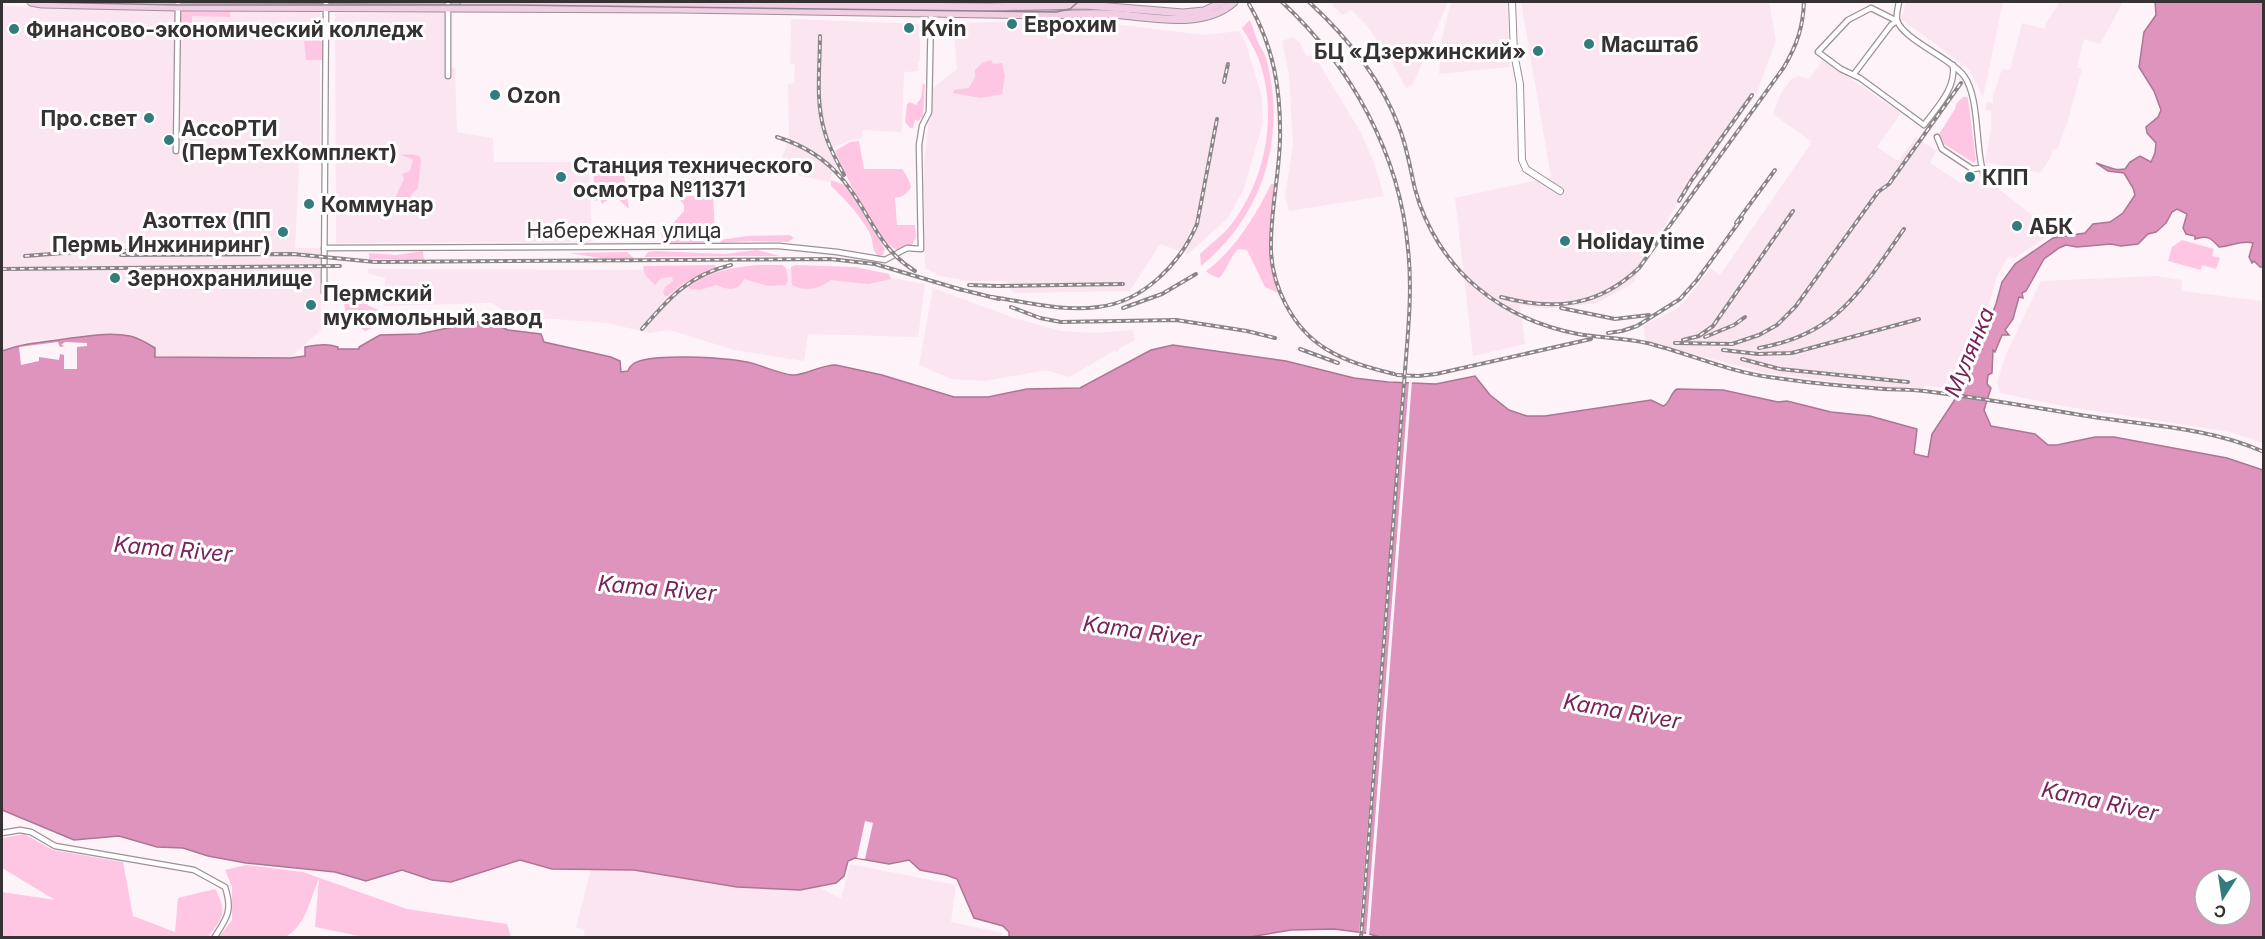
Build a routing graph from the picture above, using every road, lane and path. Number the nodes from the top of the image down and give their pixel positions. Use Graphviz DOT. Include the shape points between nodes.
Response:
graph roads {
  1 [pos="31,2"];
  2 [pos="464,2"];
  3 [pos="1223,2"];
  4 [pos="1234,2"];
  5 [pos="1512,2"];
  6 [pos="1899,2"];
  7 [pos="178,4"];
  8 [pos="326,4"];
  9 [pos="448,5"];
  10 [pos="931,9"];
  11 [pos="1897,21"];
  12 [pos="1953,65"];
  13 [pos="1854,74"];
  14 [pos="448,76"];
  15 [pos="1937,137"];
  16 [pos="176,151"];
  17 [pos="1981,168"];
  18 [pos="1986,181"];
  19 [pos="1560,191"];
  20 [pos="324,248"];
  21 [pos="324,292"];
  22 [pos="2,833"];
  23 [pos="213,938"];
  1 -- 7 [label="main road"];
  2 -- 10 [label="main road"];
  3 -- 10 [label="main road" via="1204,11 1183,14 1085,5"];
  4 -- 10 [label="main road" via="1212,16 1192,19"];
  5 -- 19 [label="street" via="1522,160 1526,169"];
  6 -- 11 [label="street"];
  7 -- 8 [label="main road"];
  7 -- 16 [label="street"];
  8 -- 9 [label="main road"];
  8 -- 20 [label="street"];
  9 -- 10 [label="main road"];
  9 -- 14 [label="street"];
  10 -- 20 [label="street, Набережная улица" via="929,112 918,145 921,249 907,249 885,260 779,246"];
  11 -- 12 [label="street" via="1902,30"];
  11 -- 13 [label="street"];
  11 -- 13 [label="street" via="1873,8 1848,20 1818,52"];
  12 -- 13 [label="street" via="1950,88 1924,125"];
  12 -- 17 [label="street" via="1971,90"];
  15 -- 17 [label="street" via="1944,151 1972,169"];
  17 -- 18 [label="street"];
  20 -- 21 [label="street"];
  22 -- 23 [label="street" via="31,832 55,846 194,870 225,887 230,902 226,921"];
}
